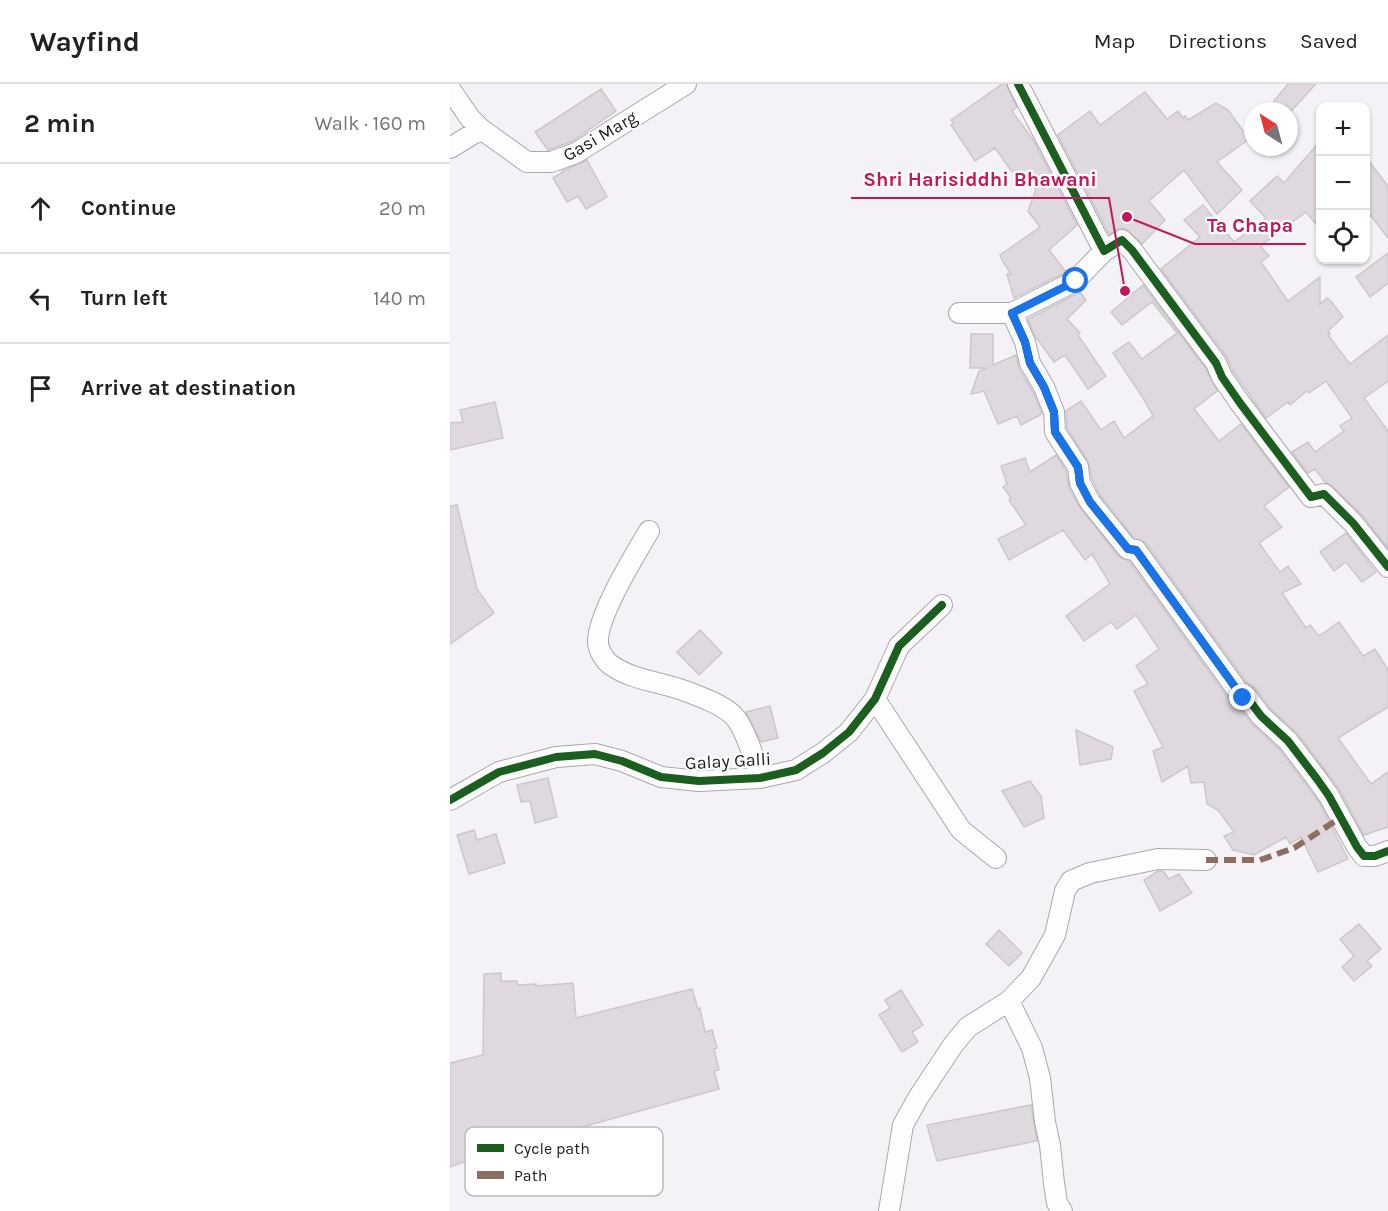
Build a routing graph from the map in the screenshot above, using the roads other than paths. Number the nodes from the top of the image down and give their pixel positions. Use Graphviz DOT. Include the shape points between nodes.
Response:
graph roads {
  1 [pos="686,84"];
  2 [pos="1018,84"];
  3 [pos="450,89"];
  4 [pos="481,129"];
  5 [pos="450,148"];
  6 [pos="1104,251"];
  7 [pos="959,313"];
  8 [pos="1012,313"];
  9 [pos="649,531"];
  10 [pos="1388,567"];
  11 [pos="942,605"];
  12 [pos="875,699"];
  13 [pos="760,778"];
  14 [pos="450,800"];
  15 [pos="1388,851"];
  16 [pos="996,858"];
  17 [pos="1206,860"];
  18 [pos="1009,1001"];
  19 [pos="889,1211"];
  20 [pos="1062,1211"];
  1 -- 4 [label="street, Gasi Marg" via="576,153 551,162 527,162"];
  2 -- 6 [label="street"];
  3 -- 4 [label="street, Gasi Marg"];
  4 -- 5 [label="street"];
  6 -- 8 [label="street" via="1076,281"];
  6 -- 10 [label="street" via="1122,240 1132,250 1311,497 1324,494"];
  7 -- 8 [label="street"];
  8 -- 15 [label="street" via="1054,412 1055,432 1078,467 1080,483 1090,502 1128,549 1136,550 1243,698 1246,696 1288,741 1329,796 1357,847 1364,855"];
  9 -- 13 [label="street" via="604,618 598,642 602,656 629,675 675,687 734,716"];
  11 -- 12 [label="street, Galay Galli" via="899,646"];
  12 -- 13 [label="street, Galay Galli" via="849,732 823,753 795,770"];
  12 -- 16 [label="street" via="961,830"];
  13 -- 14 [label="street, Galay Galli" via="699,781 661,777 595,754 556,757 499,772"];
  17 -- 18 [label="street" via="1158,859 1089,873 1071,881 1055,935 1031,978"];
  18 -- 19 [label="street" via="968,1027 918,1098 903,1125"];
  18 -- 20 [label="street" via="1032,1048 1040,1078 1057,1203"];
}
